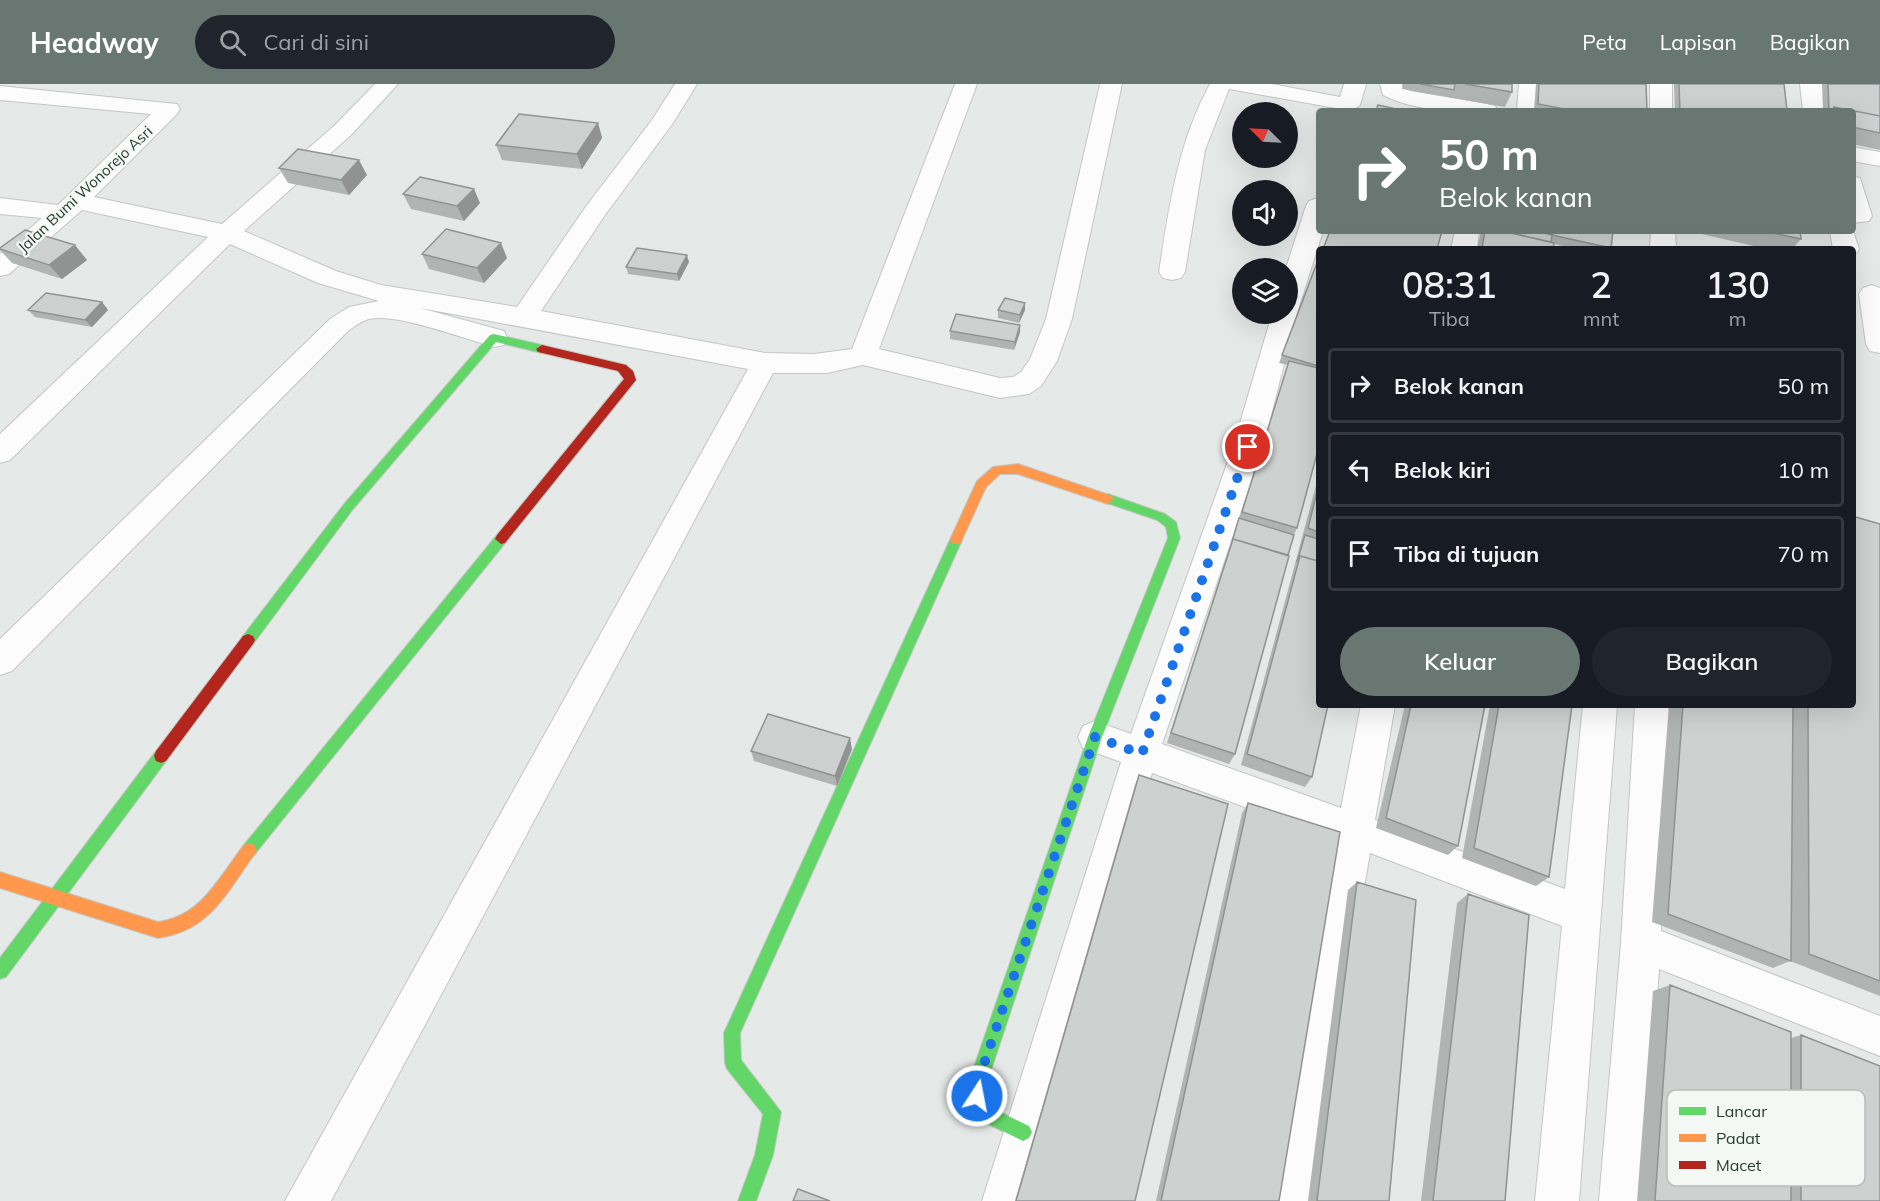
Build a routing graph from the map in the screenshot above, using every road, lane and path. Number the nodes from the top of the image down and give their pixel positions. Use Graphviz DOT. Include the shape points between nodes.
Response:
graph roads {
  1 [pos="387,84"];
  2 [pos="686,84"];
  3 [pos="966,84"];
  4 [pos="1111,84"];
  5 [pos="1221,84"];
  6 [pos="1237,84"];
  7 [pos="1355,84"];
  8 [pos="1391,84"];
  9 [pos="1530,84"];
  10 [pos="1660,84"];
  11 [pos="1811,84"];
  12 [pos="0,93"];
  13 [pos="1348,108"];
  14 [pos="1470,108"];
  15 [pos="1528,108"];
  16 [pos="1661,108"];
  17 [pos="1814,108"];
  18 [pos="1856,155"];
  19 [pos="1880,159"];
  20 [pos="1856,200"];
  21 [pos="0,206"];
  22 [pos="69,207"];
  23 [pos="1316,213"];
  24 [pos="1856,216"];
  25 [pos="227,232"];
  26 [pos="0,268"];
  27 [pos="1172,272"];
  28 [pos="1298,272"];
  29 [pos="1863,289"];
  30 [pos="524,317"];
  31 [pos="1282,324"];
  32 [pos="495,338"];
  33 [pos="1880,344"];
  34 [pos="863,355"];
  35 [pos="765,363"];
  36 [pos="0,452"];
  37 [pos="0,661"];
  38 [pos="1377,708"];
  39 [pos="1600,708"];
  40 [pos="1652,708"];
  41 [pos="1095,737"];
  42 [pos="1142,754"];
  43 [pos="1354,830"];
  44 [pos="0,880"];
  45 [pos="55,897"];
  46 [pos="1583,915"];
  47 [pos="1641,943"];
  48 [pos="0,971"];
  49 [pos="1880,1036"];
  50 [pos="1023,1132"];
  51 [pos="307,1201"];
  52 [pos="747,1201"];
  53 [pos="1004,1201"];
  54 [pos="1288,1201"];
  55 [pos="1557,1201"];
  56 [pos="1621,1201"];
  1 -- 25 [label="street" via="343,130"];
  2 -- 30 [label="street"];
  3 -- 34 [label="street"];
  4 -- 34 [label="street" via="1059,319 1043,361 1031,379 1019,387 1000,388"];
  5 -- 27 [label="street" via="1184,185"];
  6 -- 13 [label="street"];
  7 -- 13 [label="street"];
  8 -- 14 [label="street" via="1392,90 1404,97"];
  9 -- 15 [label="street"];
  10 -- 16 [label="street"];
  11 -- 17 [label="street"];
  12 -- 22 [label="street, Jalan Bumi Wonorejo Asri" via="169,109"];
  18 -- 19 [label="street"];
  20 -- 24 [label="street" via="1860,216"];
  21 -- 22 [label="street"];
  22 -- 25 [label="street"];
  22 -- 26 [label="street, Jalan Bumi Wonorejo Asri"];
  23 -- 28 [label="street"];
  25 -- 30 [label="street" via="327,277 380,293"];
  25 -- 36 [label="street"];
  29 -- 33 [label="street"];
  30 -- 35 [label="street"];
  31 -- 42 [label="street" via="1248,447"];
  32 -- 37 [label="street" via="394,312 372,310 353,314"];
  32 -- 45 [label="street" via="349,506"];
  32 -- 45 [label="street" via="622,368 630,380 198,917 171,932"];
  34 -- 35 [label="street" via="842,362"];
  35 -- 51 [label="street"];
  38 -- 43 [label="street"];
  39 -- 46 [label="street"];
  40 -- 47 [label="street"];
  41 -- 42 [label="street"];
  41 -- 50 [label="street" via="982,1070 977,1096 984,1113"];
  41 -- 52 [label="street" via="1174,538 1172,525 1132,506 1017,469 997,470 981,484 732,1033 733,1062 772,1112 764,1155"];
  42 -- 43 [label="street"];
  42 -- 50 [label="street"];
  43 -- 46 [label="street"];
  43 -- 54 [label="street"];
  44 -- 45 [label="street"];
  45 -- 48 [label="street"];
  46 -- 55 [label="street"];
  47 -- 49 [label="street"];
  47 -- 56 [label="street"];
  50 -- 53 [label="street"];
}
